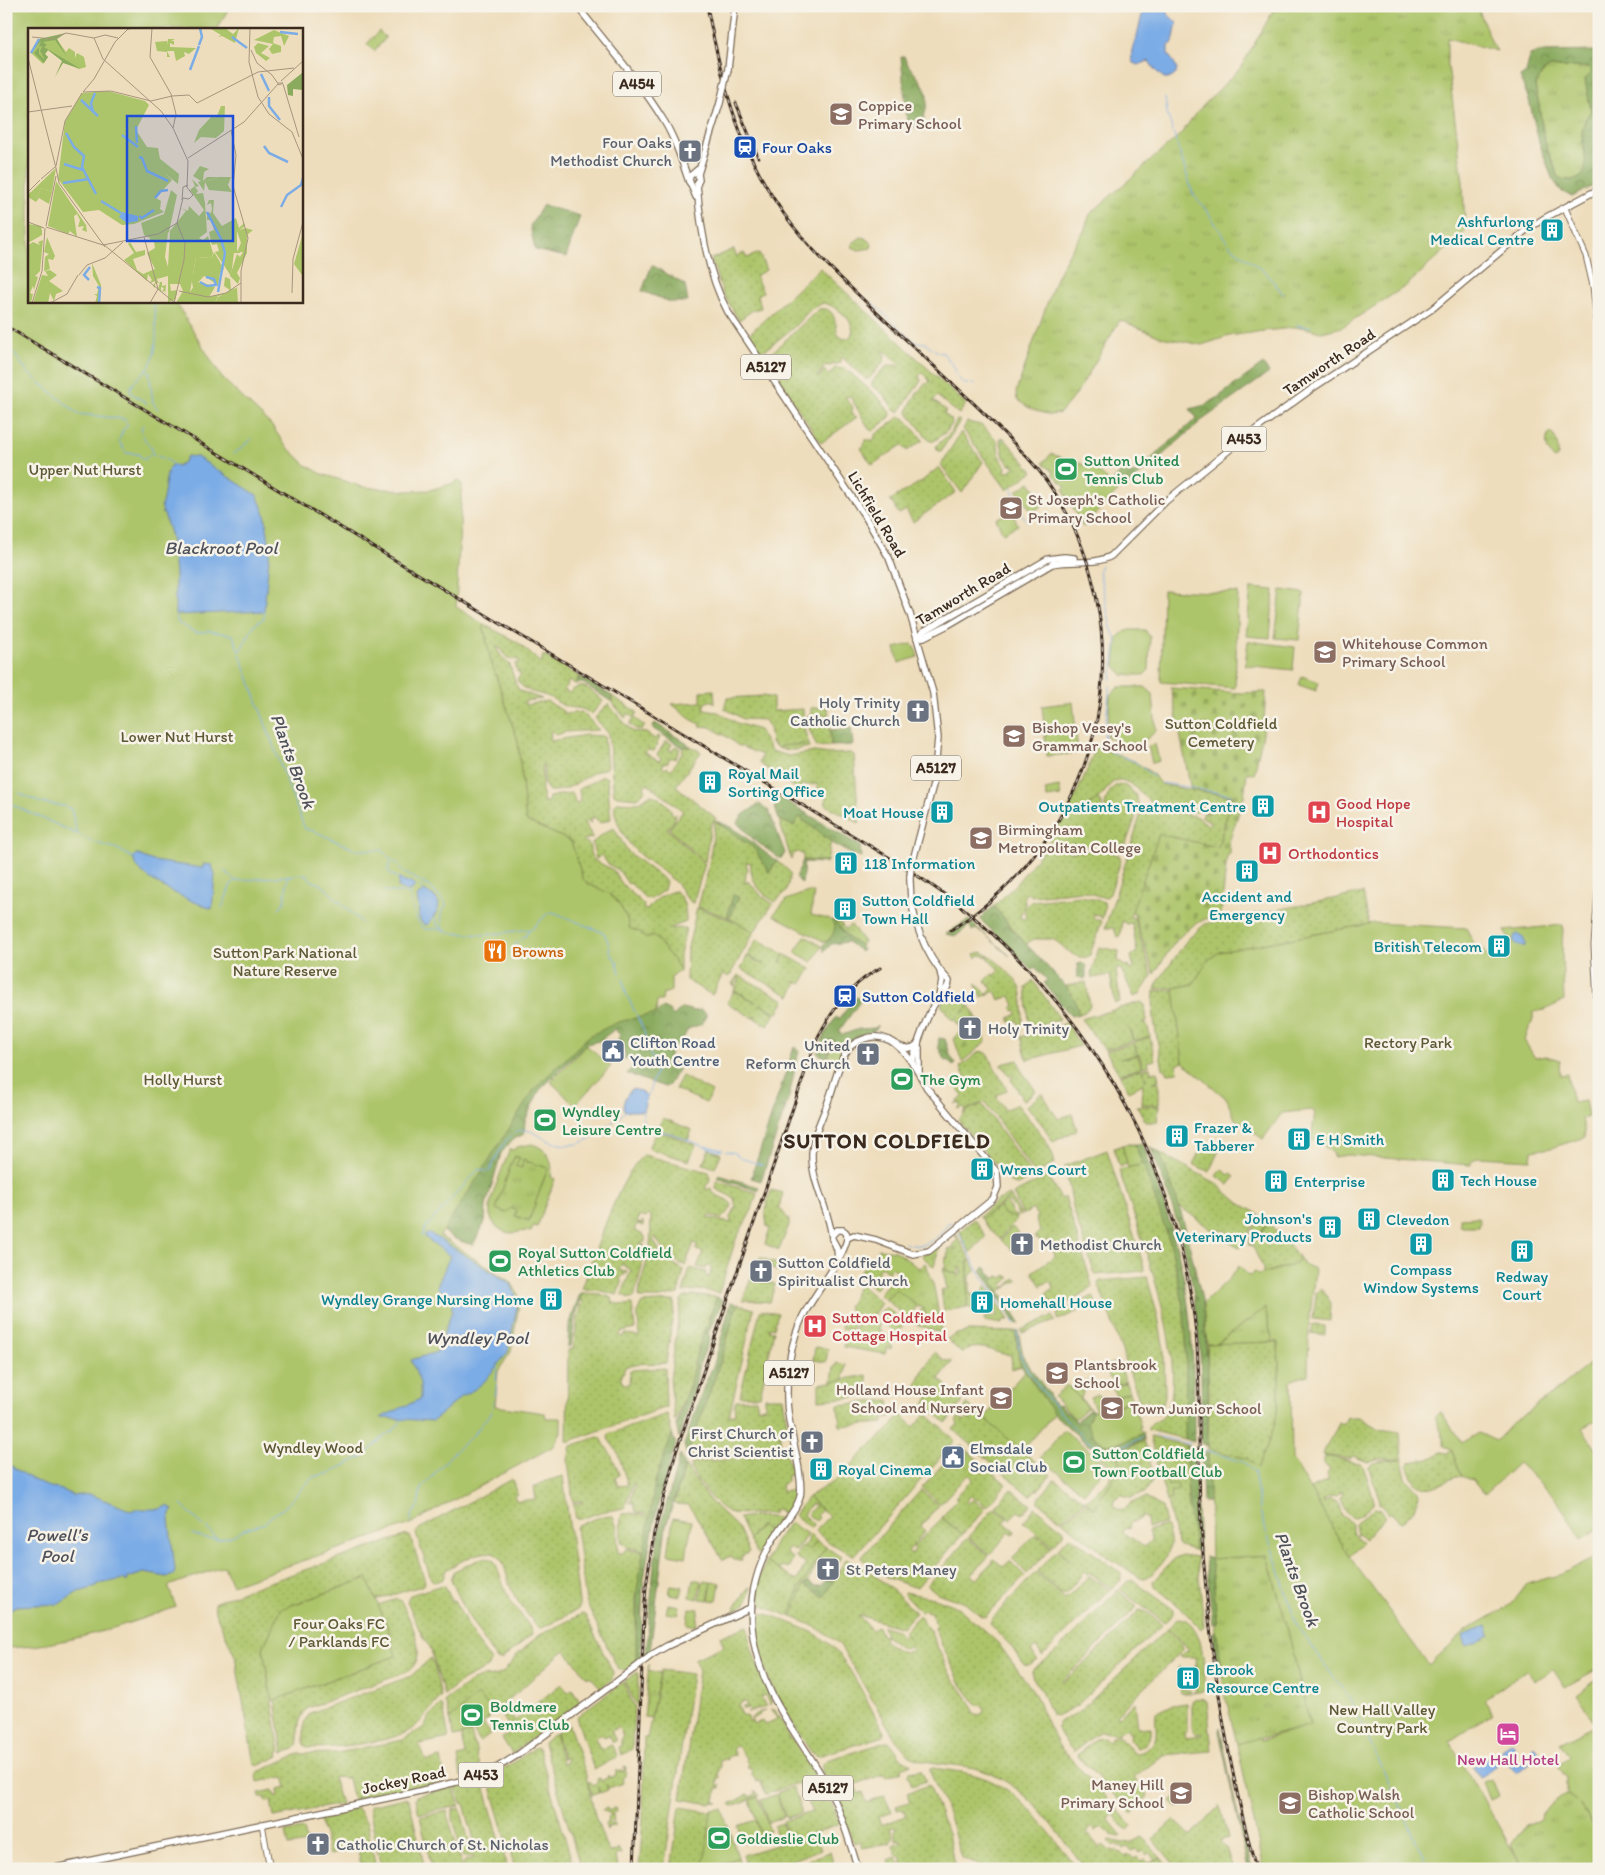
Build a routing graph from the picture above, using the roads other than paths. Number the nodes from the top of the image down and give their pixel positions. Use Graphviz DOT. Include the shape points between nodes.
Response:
graph roads {
  1 [pos="577,6"];
  2 [pos="735,6"];
  3 [pos="685,169"];
  4 [pos="695,174"];
  5 [pos="692,184"];
  6 [pos="1599,189"];
  7 [pos="1565,208"];
  8 [pos="1599,340"];
  9 [pos="917,638"];
  10 [pos="1599,878"];
  11 [pos="1598,888"];
  12 [pos="940,971"];
  13 [pos="939,996"];
  14 [pos="1599,1041"];
  15 [pos="920,1042"];
  16 [pos="897,1045"];
  17 [pos="913,1065"];
  18 [pos="919,1073"];
  19 [pos="832,1235"];
  20 [pos="846,1240"];
  21 [pos="835,1243"];
  22 [pos="837,1261"];
  23 [pos="750,1608"];
  24 [pos="262,1824"];
  25 [pos="50,1869"];
  26 [pos="270,1869"];
  27 [pos="858,1869"];
  1 -- 3 [label="main road, A454" via="656,109"];
  2 -- 4 [label="main road, bridge" via="728,69 720,104"];
  3 -- 4 [label="main road"];
  3 -- 5 [label="main road, A454"];
  4 -- 5 [label="main road"];
  4 -- 5 [label="main road" via="699,180"];
  5 -- 9 [label="main road, Lichfield Road / A5127" via="698,201 708,263 721,299 866,518 897,576"];
  6 -- 7 [label="main road, Tamworth Road / A453"];
  7 -- 8 [label="main road" via="1586,256"];
  7 -- 9 [label="main road, Tamworth Road / A453" via="1525,231 1416,321 1244,438 1166,501 1111,556 1102,560 1048,559"];
  9 -- 12 [label="main road, Lichfield Road / A5127, bridge" via="933,693 937,753 934,781 910,876 916,920 925,945"];
  10 -- 11 [label="main road"];
  11 -- 14 [label="main road" via="1594,945"];
  12 -- 13 [label="main road"];
  12 -- 13 [label="main road, Lichfield Road" via="949,980 948,987"];
  13 -- 15 [label="main road"];
  15 -- 16 [label="main road" via="908,1049"];
  15 -- 17 [label="main road"];
  15 -- 18 [label="main road"];
  16 -- 17 [label="main road"];
  16 -- 19 [label="main road" via="889,1039 874,1036 850,1048 818,1126 812,1151 814,1171"];
  17 -- 18 [label="main road"];
  18 -- 20 [label="main road" via="927,1088 997,1172 998,1187 990,1202 932,1249 916,1254 854,1235"];
  19 -- 20 [label="main road" via="842,1230 846,1233"];
  19 -- 21 [label="main road"];
  20 -- 21 [label="main road"];
  20 -- 22 [label="main road, A5127"];
  21 -- 22 [label="main road"];
  22 -- 23 [label="main road, A5127" via="802,1319 790,1364 788,1407 800,1495 761,1562"];
  23 -- 24 [label="main road, Jockey Road / A453, bridge" via="653,1654 519,1754 484,1774"];
  23 -- 27 [label="main road, A5127" via="755,1647 766,1680 782,1715 831,1792"];
  24 -- 25 [label="main road, Jockey Road / A453"];
  24 -- 26 [label="main road"];
}
